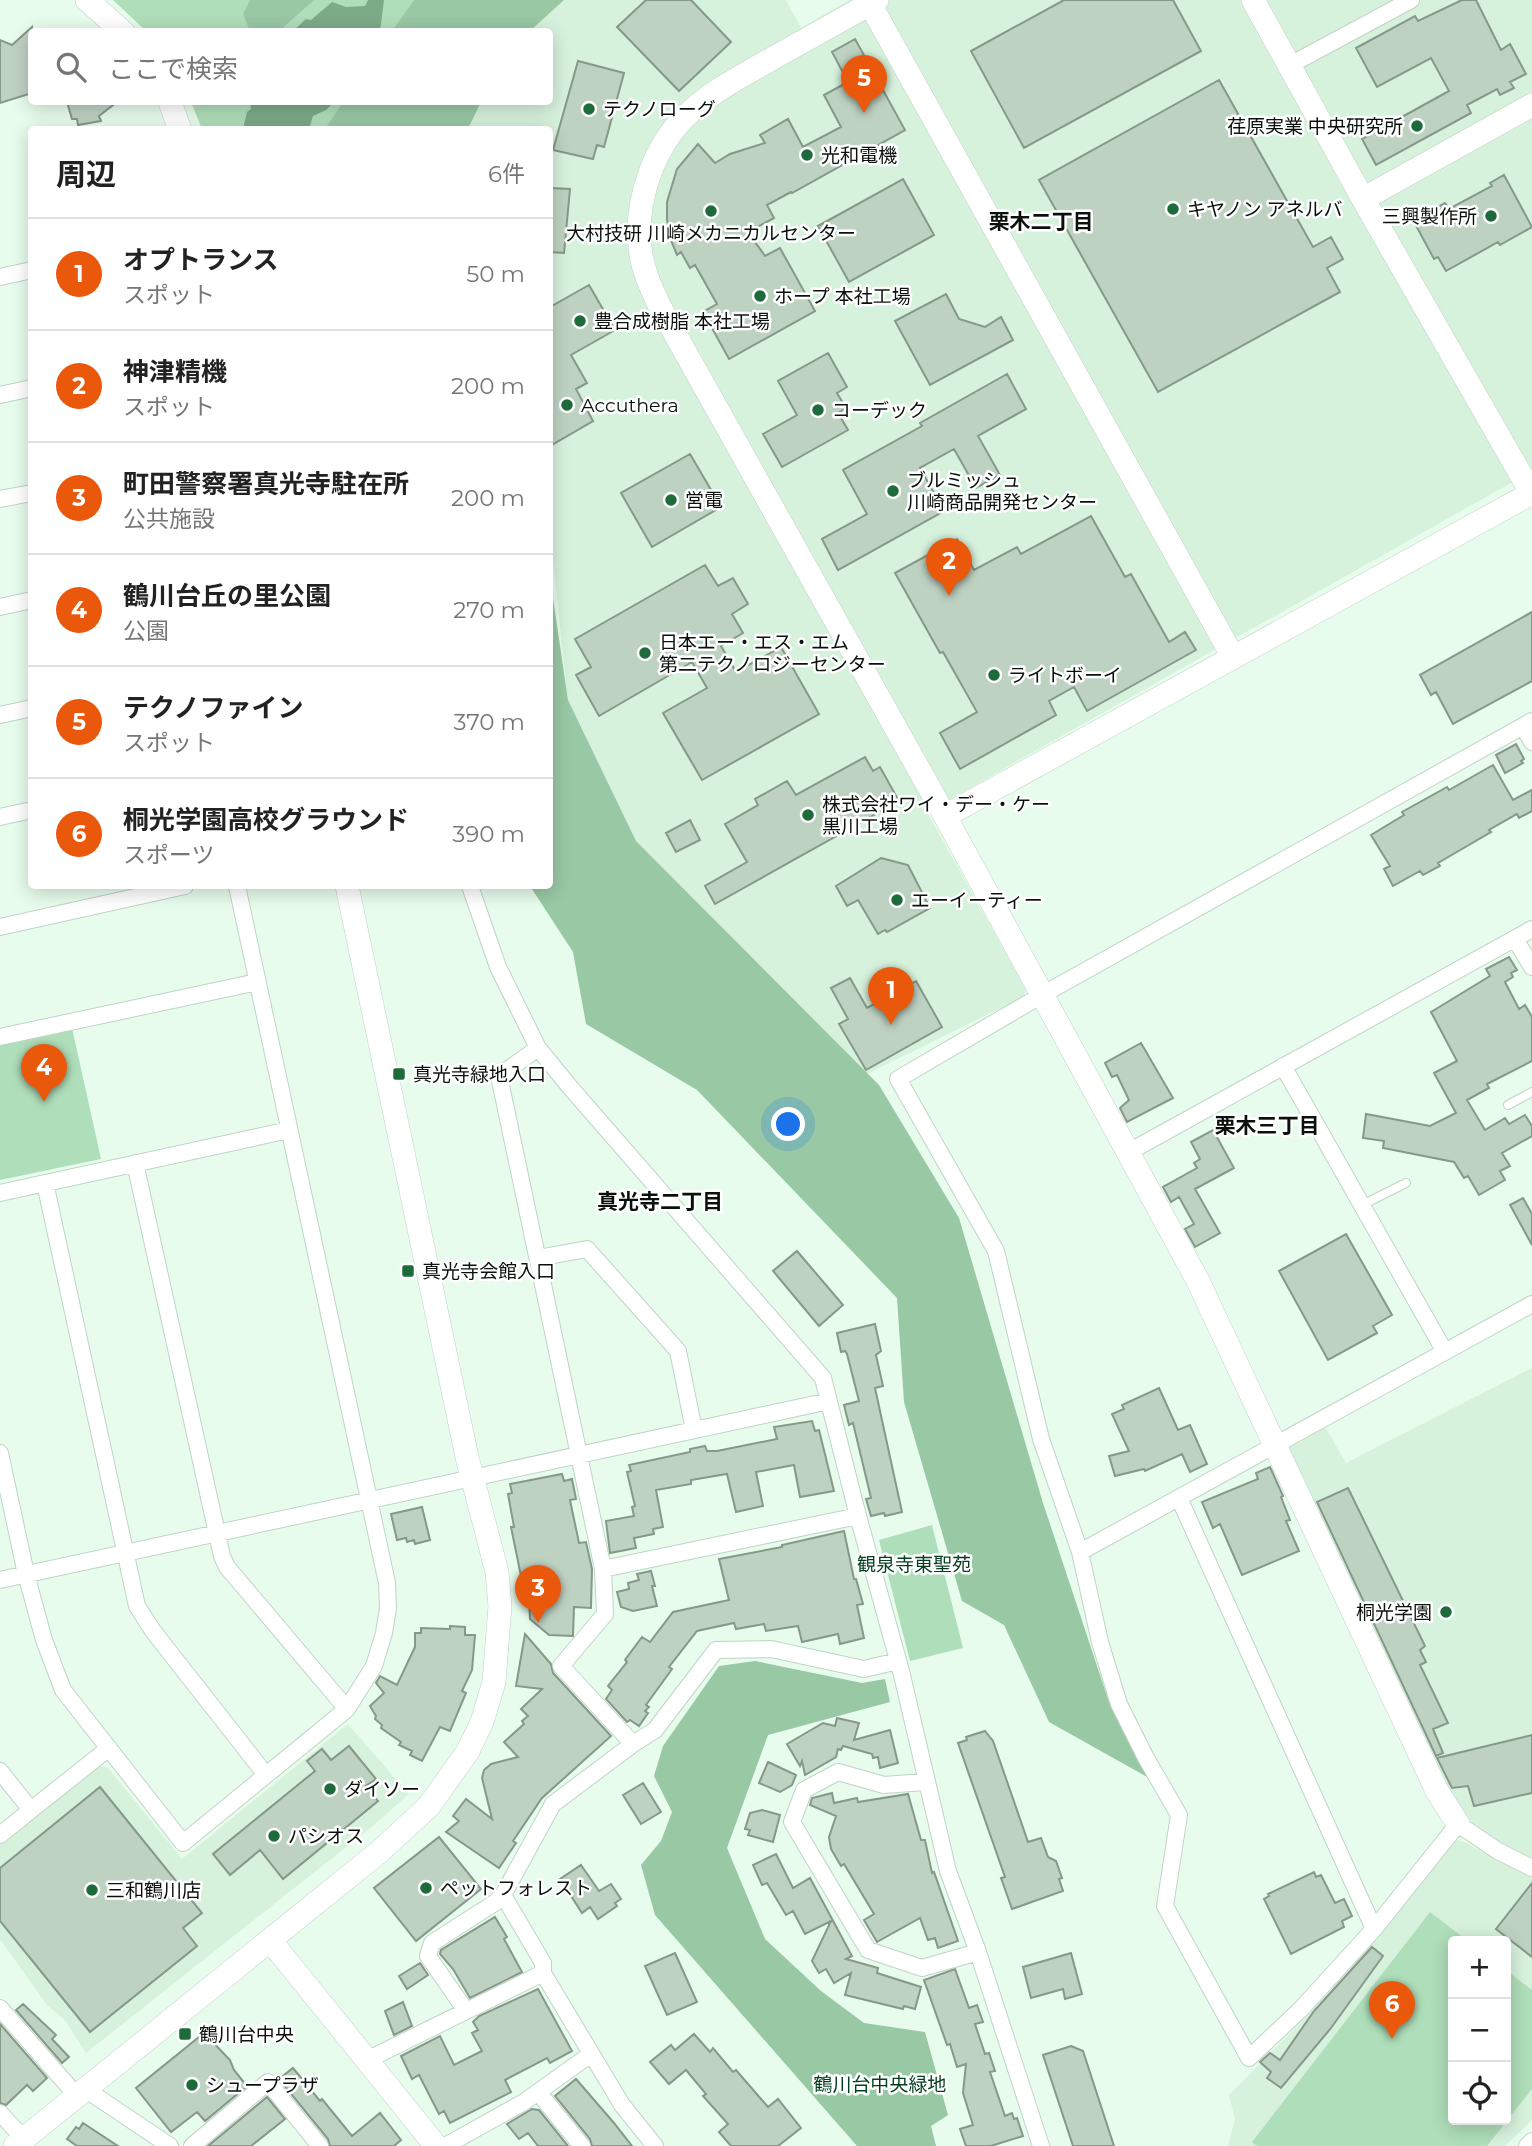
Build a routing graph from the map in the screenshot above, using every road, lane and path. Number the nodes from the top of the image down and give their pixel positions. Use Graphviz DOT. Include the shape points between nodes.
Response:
graph roads {
  1 [pos="87,0"];
  2 [pos="1253,0"];
  3 [pos="1411,0"];
  4 [pos="874,2"];
  5 [pos="118,28"];
  6 [pos="1290,65"];
  7 [pos="171,105"];
  8 [pos="1532,105"];
  9 [pos="179,126"];
  10 [pos="1363,199"];
  11 [pos="28,271"];
  12 [pos="0,277"];
  13 [pos="28,389"];
  14 [pos="0,395"];
  15 [pos="1532,493"];
  16 [pos="28,494"];
  17 [pos="0,499"];
  18 [pos="28,601"];
  19 [pos="0,607"];
  20 [pos="1233,657"];
  21 [pos="28,709"];
  22 [pos="0,715"];
  23 [pos="1528,724"];
  24 [pos="1532,742"];
  25 [pos="28,811"];
  26 [pos="946,816"];
  27 [pos="0,817"];
  28 [pos="171,889"];
  29 [pos="238,889"];
  30 [pos="348,889"];
  31 [pos="471,889"];
  32 [pos="0,927"];
  33 [pos="1532,929"];
  34 [pos="1516,939"];
  35 [pos="1532,967"];
  36 [pos="257,982"];
  37 [pos="1042,995"];
  38 [pos="0,1037"];
  39 [pos="538,1048"];
  40 [pos="1283,1066"];
  41 [pos="1532,1092"];
  42 [pos="1508,1105"];
  43 [pos="289,1130"];
  44 [pos="1127,1153"];
  45 [pos="135,1163"];
  46 [pos="1406,1182"];
  47 [pos="45,1183"];
  48 [pos="0,1193"];
  49 [pos="1362,1206"];
  50 [pos="538,1258"];
  51 [pos="1532,1304"];
  52 [pos="1445,1352"];
  53 [pos="829,1401"];
  54 [pos="694,1430"];
  55 [pos="1273,1444"];
  56 [pos="0,1453"];
  57 [pos="579,1455"];
  58 [pos="472,1477"];
  59 [pos="1179,1498"];
  60 [pos="370,1500"];
  61 [pos="858,1516"];
  62 [pos="217,1533"];
  63 [pos="1080,1552"];
  64 [pos="125,1553"];
  65 [pos="603,1569"];
  66 [pos="26,1574"];
  67 [pos="0,1580"];
  68 [pos="898,1661"];
  69 [pos="347,1709"];
  70 [pos="633,1744"];
  71 [pos="109,1748"];
  72 [pos="0,1771"];
  73 [pos="266,1775"];
  74 [pos="925,1782"];
  75 [pos="31,1810"];
  76 [pos="1458,1824"];
  77 [pos="0,1835"];
  78 [pos="1532,1868"];
  79 [pos="503,1895"];
  80 [pos="1374,1929"];
  81 [pos="270,1940"];
  82 [pos="978,1952"];
  83 [pos="543,1973"];
  84 [pos="0,2008"];
  85 [pos="466,2011"];
  86 [pos="591,2054"];
  87 [pos="368,2060"];
  88 [pos="538,2092"];
  89 [pos="81,2093"];
  90 [pos="0,2113"];
  91 [pos="1532,2141"];
  92 [pos="19,2143"];
  93 [pos="170,2146"];
  94 [pos="192,2146"];
  95 [pos="320,2146"];
  96 [pos="436,2146"];
  97 [pos="445,2146"];
  98 [pos="582,2146"];
  99 [pos="655,2146"];
  100 [pos="1041,2146"];
  101 [pos="1527,2146"];
  1 -- 5 [label="street"];
  2 -- 6 [label="street"];
  3 -- 6 [label="street"];
  4 -- 20 [label="street"];
  4 -- 26 [label="street" via="714,92 688,114 661,147 647,181 640,247 646,278 660,307"];
  6 -- 10 [label="street"];
  7 -- 9 [label="street"];
  8 -- 10 [label="street"];
  10 -- 15 [label="street"];
  11 -- 12 [label="street"];
  13 -- 14 [label="street"];
  15 -- 20 [label="street"];
  16 -- 17 [label="street"];
  18 -- 19 [label="street"];
  20 -- 26 [label="street"];
  21 -- 22 [label="street"];
  23 -- 24 [label="street"];
  23 -- 37 [label="street"];
  25 -- 27 [label="street"];
  26 -- 37 [label="street"];
  28 -- 32 [label="street"];
  29 -- 36 [label="street"];
  30 -- 58 [label="street"];
  31 -- 39 [label="street" via="498,967"];
  33 -- 34 [label="street"];
  34 -- 35 [label="street"];
  34 -- 40 [label="street"];
  36 -- 38 [label="street"];
  36 -- 43 [label="street"];
  37 -- 44 [label="street"];
  37 -- 63 [label="street" via="898,1079 996,1251 1041,1438"];
  39 -- 50 [label="street" via="499,1076"];
  39 -- 53 [label="street" via="824,1378"];
  40 -- 44 [label="street"];
  40 -- 49 [label="street"];
  41 -- 42 [label="lane"];
  43 -- 45 [label="street"];
  43 -- 60 [label="street"];
  44 -- 55 [label="street" via="1198,1281"];
  45 -- 47 [label="street"];
  45 -- 62 [label="street"];
  46 -- 49 [label="lane"];
  47 -- 48 [label="street"];
  47 -- 64 [label="street"];
  49 -- 52 [label="street"];
  50 -- 54 [label="street" via="587,1249 678,1351"];
  50 -- 57 [label="street"];
  51 -- 52 [label="street"];
  52 -- 55 [label="street"];
  53 -- 54 [label="street"];
  53 -- 61 [label="street"];
  54 -- 57 [label="street"];
  55 -- 59 [label="street"];
  55 -- 76 [label="street" via="1437,1791"];
  56 -- 66 [label="street"];
  57 -- 58 [label="street"];
  57 -- 65 [label="street"];
  58 -- 60 [label="street"];
  58 -- 81 [label="street" via="497,1572 500,1606 494,1682 482,1722 468,1751 417,1818"];
  59 -- 63 [label="street"];
  59 -- 80 [label="street"];
  60 -- 62 [label="street"];
  60 -- 69 [label="street" via="388,1608 374,1665"];
  61 -- 65 [label="street"];
  61 -- 68 [label="street"];
  62 -- 64 [label="street"];
  62 -- 69 [label="street" via="227,1567"];
  63 -- 80 [label="street" via="1119,1704 1179,1815 1166,1906 1249,2058"];
  64 -- 66 [label="street"];
  64 -- 73 [label="street" via="137,1606 153,1632"];
  65 -- 70 [label="street" via="605,1614 561,1666"];
  66 -- 67 [label="street"];
  66 -- 71 [label="street" via="63,1690"];
  68 -- 70 [label="street" via="864,1669 771,1649 716,1650 655,1730"];
  68 -- 74 [label="street"];
  69 -- 73 [label="street"];
  70 -- 79 [label="street" via="553,1804"];
  71 -- 73 [label="street" via="183,1843"];
  71 -- 75 [label="street"];
  72 -- 75 [label="street"];
  74 -- 82 [label="street" via="948,1871"];
  74 -- 82 [label="street" via="884,1785 838,1772 804,1790 792,1822 868,1950 922,1968"];
  75 -- 77 [label="street"];
  76 -- 78 [label="street" via="1498,1852"];
  76 -- 80 [label="street"];
  79 -- 83 [label="street" via="543,1963"];
  79 -- 85 [label="street" via="432,1943 428,1956"];
  81 -- 87 [label="street"];
  81 -- 89 [label="street"];
  82 -- 100 [label="street"];
  83 -- 85 [label="street"];
  83 -- 86 [label="street"];
  84 -- 89 [label="street"];
  85 -- 87 [label="street"];
  86 -- 88 [label="street"];
  86 -- 99 [label="street" via="622,2105"];
  87 -- 96 [label="street"];
  88 -- 97 [label="street"];
  88 -- 98 [label="street"];
  89 -- 92 [label="street"];
  89 -- 93 [label="street"];
  90 -- 92 [label="street"];
  91 -- 101 [label="street"];
  94 -- 95 [label="street" via="268,2082"];
}
